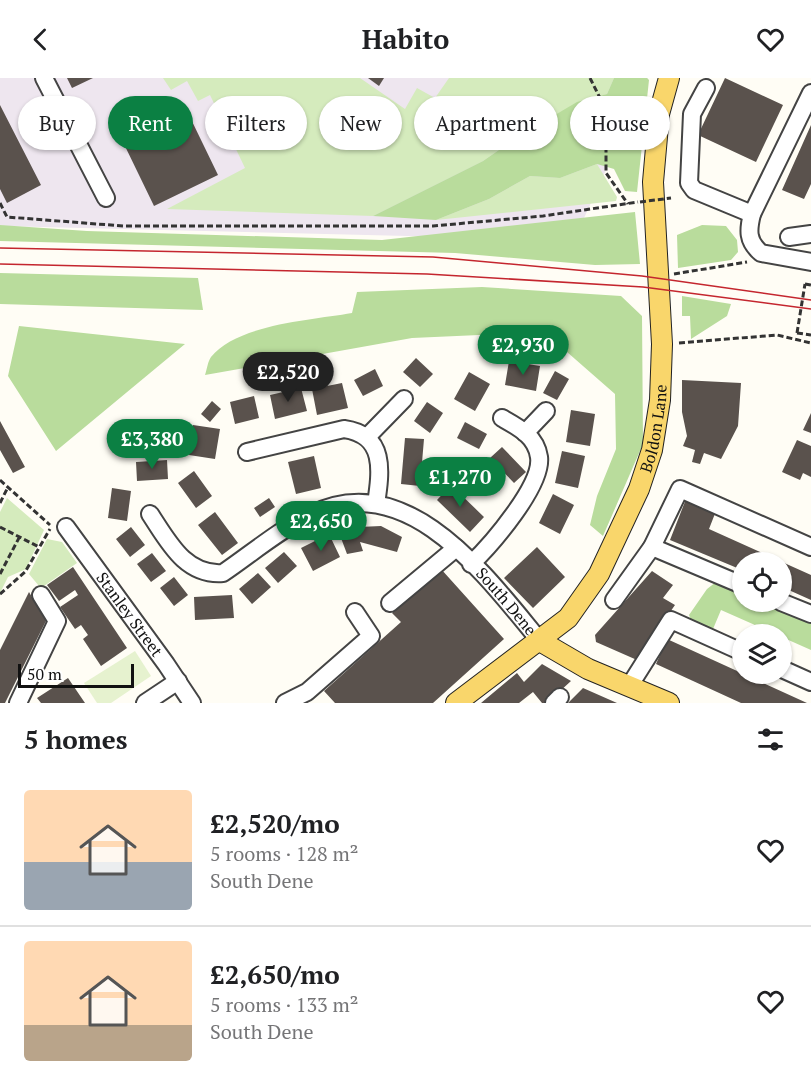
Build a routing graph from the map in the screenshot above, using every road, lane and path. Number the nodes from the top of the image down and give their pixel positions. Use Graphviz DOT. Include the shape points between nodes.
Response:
graph roads {
  1 [pos="44,78"];
  2 [pos="590,78"];
  3 [pos="669,78"];
  4 [pos="706,88"];
  5 [pos="811,95"];
  6 [pos="106,198"];
  7 [pos="671,198"];
  8 [pos="0,203"];
  9 [pos="628,204"];
  10 [pos="752,214"];
  11 [pos="811,234"];
  12 [pos="789,237"];
  13 [pos="768,256"];
  14 [pos="811,262"];
  15 [pos="657,273"];
  16 [pos="811,285"];
  17 [pos="811,335"];
  18 [pos="811,343"];
  19 [pos="662,344"];
  20 [pos="404,399"];
  21 [pos="546,411"];
  22 [pos="502,418"];
  23 [pos="525,433"];
  24 [pos="367,437"];
  25 [pos="247,452"];
  26 [pos="0,480"];
  27 [pos="8,487"];
  28 [pos="0,503"];
  29 [pos="376,504"];
  30 [pos="150,514"];
  31 [pos="0,527"];
  32 [pos="59,527"];
  33 [pos="20,536"];
  34 [pos="39,547"];
  35 [pos="652,547"];
  36 [pos="811,547"];
  37 [pos="456,548"];
  38 [pos="471,564"];
  39 [pos="0,574"];
  40 [pos="732,581"];
  41 [pos="0,594"];
  42 [pos="40,595"];
  43 [pos="614,600"];
  44 [pos="390,603"];
  45 [pos="792,606"];
  46 [pos="355,612"];
  47 [pos="811,614"];
  48 [pos="540,641"];
  49 [pos="732,647"];
  50 [pos="792,673"];
  51 [pos="178,681"];
  52 [pos="811,682"];
  53 [pos="630,685"];
  54 [pos="18,703"];
  55 [pos="145,703"];
  56 [pos="192,703"];
  57 [pos="285,703"];
  58 [pos="456,703"];
  59 [pos="669,703"];
  1 -- 6 [label="street"];
  2 -- 9 [label="path" via="606,117 606,173"];
  3 -- 15 [label="main road, Boldon Lane" via="659,114 653,182"];
  4 -- 10 [label="street" via="692,114 689,183 694,190"];
  5 -- 10 [label="street"];
  7 -- 9 [label="path, bridge"];
  8 -- 9 [label="path" via="7,217 123,226 290,227 433,226"];
  10 -- 13 [label="street" via="750,239 760,253"];
  11 -- 12 [label="street"];
  13 -- 14 [label="street"];
  13 -- 15 [label="path" via="733,266"];
  15 -- 19 [label="main road, Boldon Lane"];
  16 -- 17 [label="path, bridge" via="805,284 798,333"];
  18 -- 19 [label="path" via="777,335"];
  19 -- 48 [label="main road, Boldon Lane" via="660,400 652,450 639,489 599,574 568,618"];
  20 -- 24 [label="street"];
  21 -- 23 [label="street"];
  22 -- 23 [label="street, South Dene"];
  23 -- 38 [label="street, South Dene" via="534,441 538,471 499,535"];
  24 -- 25 [label="street" via="344,429"];
  24 -- 29 [label="street" via="380,462"];
  26 -- 27 [label="path"];
  27 -- 28 [label="path"];
  27 -- 32 [label="path"];
  29 -- 30 [label="street, South Dene" via="333,506 310,515 222,573 209,574 191,567 177,553"];
  29 -- 37 [label="street, South Dene" via="418,517"];
  31 -- 33 [label="path"];
  32 -- 34 [label="path"];
  32 -- 51 [label="street, Stanley Street"];
  33 -- 34 [label="path"];
  33 -- 39 [label="path"];
  34 -- 41 [label="path" via="25,572"];
  35 -- 36 [label="street" via="680,489"];
  35 -- 40 [label="street"];
  35 -- 43 [label="street"];
  37 -- 38 [label="street, South Dene"];
  37 -- 44 [label="street"];
  38 -- 48 [label="street, South Dene"];
  42 -- 54 [label="street" via="57,621"];
  45 -- 47 [label="street"];
  46 -- 57 [label="street" via="371,636 307,692"];
  48 -- 53 [label="main road" via="588,669"];
  48 -- 58 [label="main road, Boldon Lane"];
  49 -- 53 [label="street" via="671,620"];
  50 -- 52 [label="street"];
  51 -- 55 [label="street"];
  51 -- 56 [label="street, Stanley Street"];
  53 -- 59 [label="main road"];
}
